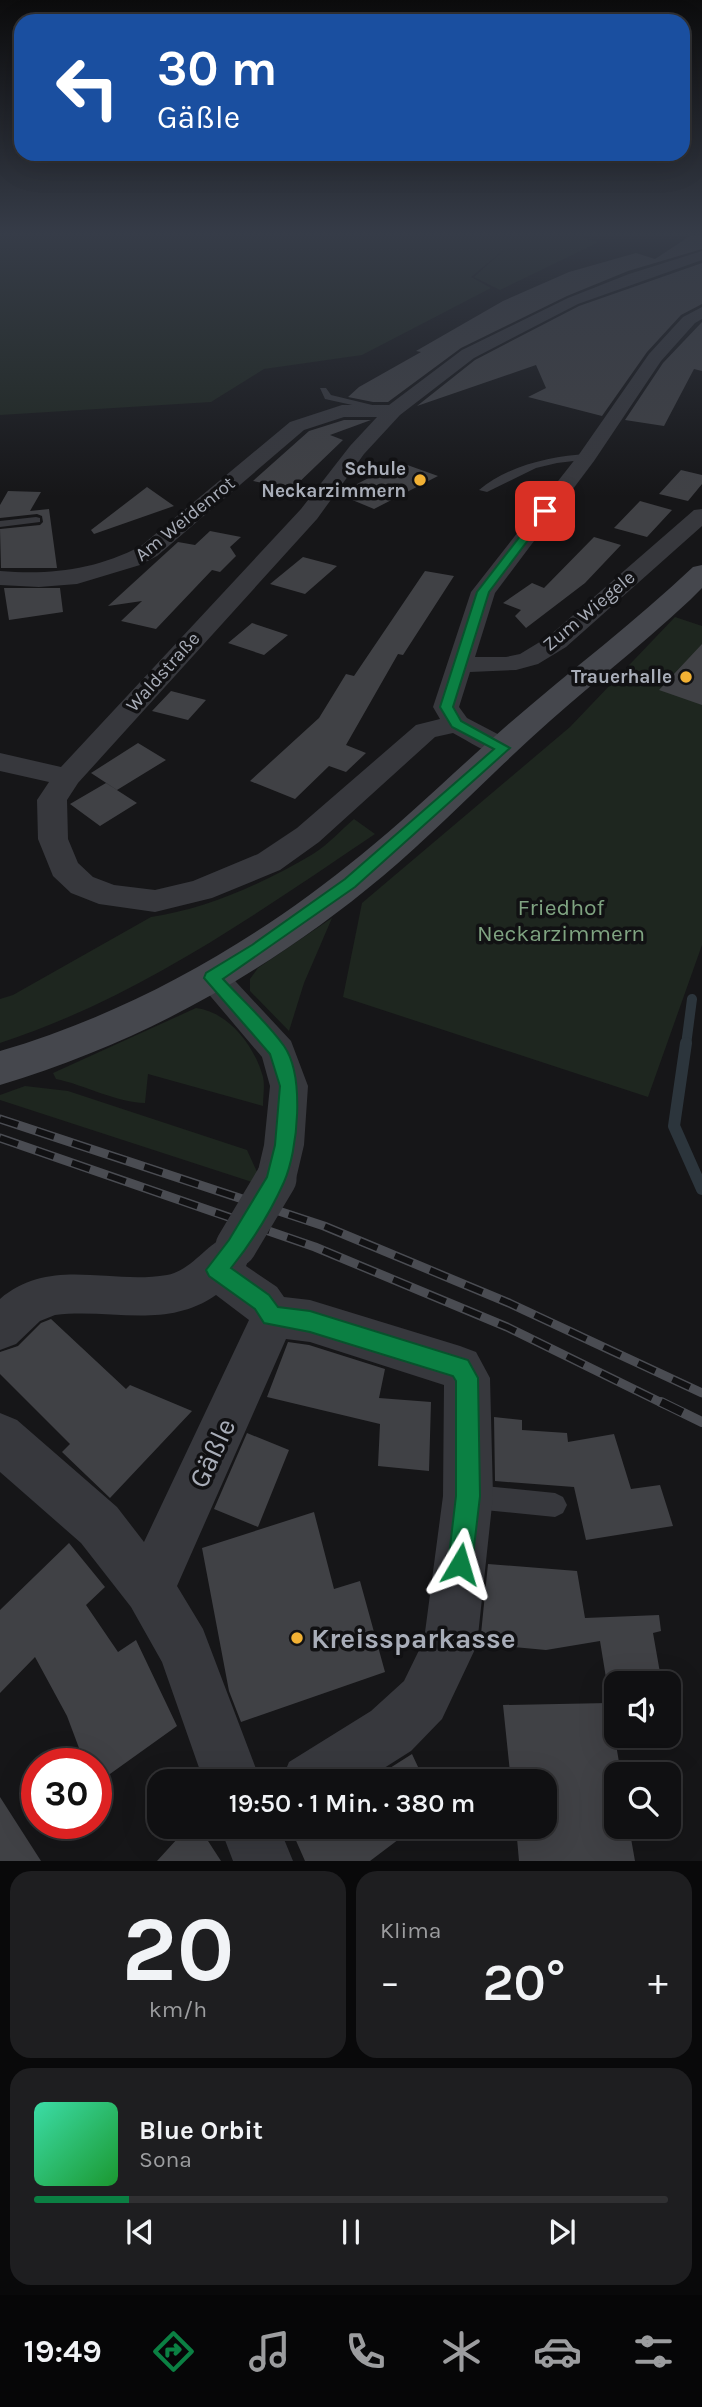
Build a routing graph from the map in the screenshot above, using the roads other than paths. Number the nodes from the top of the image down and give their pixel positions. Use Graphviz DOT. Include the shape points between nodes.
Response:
graph roads {
  1 [pos="530,323"];
  2 [pos="686,323"];
  3 [pos="323,390"];
  4 [pos="393,411"];
  5 [pos="587,457"];
  6 [pos="484,490"];
  7 [pos="702,515"];
  8 [pos="36,520"];
  9 [pos="0,524"];
  10 [pos="0,579"];
  11 [pos="696,587"];
  12 [pos="459,664"];
  13 [pos="457,724"];
  14 [pos="503,748"];
  15 [pos="0,762"];
  16 [pos="67,777"];
  17 [pos="212,978"];
  18 [pos="0,1068"];
  19 [pos="226,1258"];
  20 [pos="272,1316"];
  21 [pos="0,1329"];
  22 [pos="0,1437"];
  23 [pos="468,1496"];
  24 [pos="555,1505"];
  25 [pos="149,1589"];
  26 [pos="228,1769"];
  27 [pos="330,1769"];
  28 [pos="254,1839"];
  29 [pos="263,1861"];
  1 -- 4 [label="street, Waldstraße" via="468,354"];
  2 -- 5 [label="street" via="655,358"];
  3 -- 4 [label="lane" via="328,397"];
  4 -- 10 [label="street, Am Weidenrot" via="342,411 297,426 149,551 124,566 61,580"];
  4 -- 16 [label="street, Waldstraße" via="309,514"];
  5 -- 6 [label="lane" via="535,464"];
  5 -- 12 [label="street" via="483,592"];
  7 -- 12 [label="street, Zum Wiegele" via="557,642 507,665"];
  8 -- 9 [label="lane"];
  11 -- 14 [label="street"];
  12 -- 13 [label="street" via="446,707"];
  13 -- 14 [label="street"];
  13 -- 16 [label="street, Waldstraße" via="426,731 308,835 269,862 201,890 155,901 110,896 82,885 64,868 53,839 52,800"];
  14 -- 17 [label="street" via="350,883"];
  15 -- 16 [label="street"];
  17 -- 18 [label="street" via="38,1059"];
  17 -- 19 [label="street, bridge" via="278,1051 289,1086 276,1179"];
  19 -- 20 [label="street"];
  19 -- 21 [label="street" via="196,1285 164,1298 79,1293 44,1296"];
  20 -- 23 [label="street" via="310,1321 460,1368 467,1378"];
  20 -- 25 [label="street, Gäßle"];
  22 -- 25 [label="street" via="99,1525"];
  23 -- 24 [label="lane"];
  23 -- 27 [label="street" via="450,1645 423,1700 391,1731"];
  25 -- 26 [label="street" via="184,1647"];
  28 -- 29 [label="street"];
}
